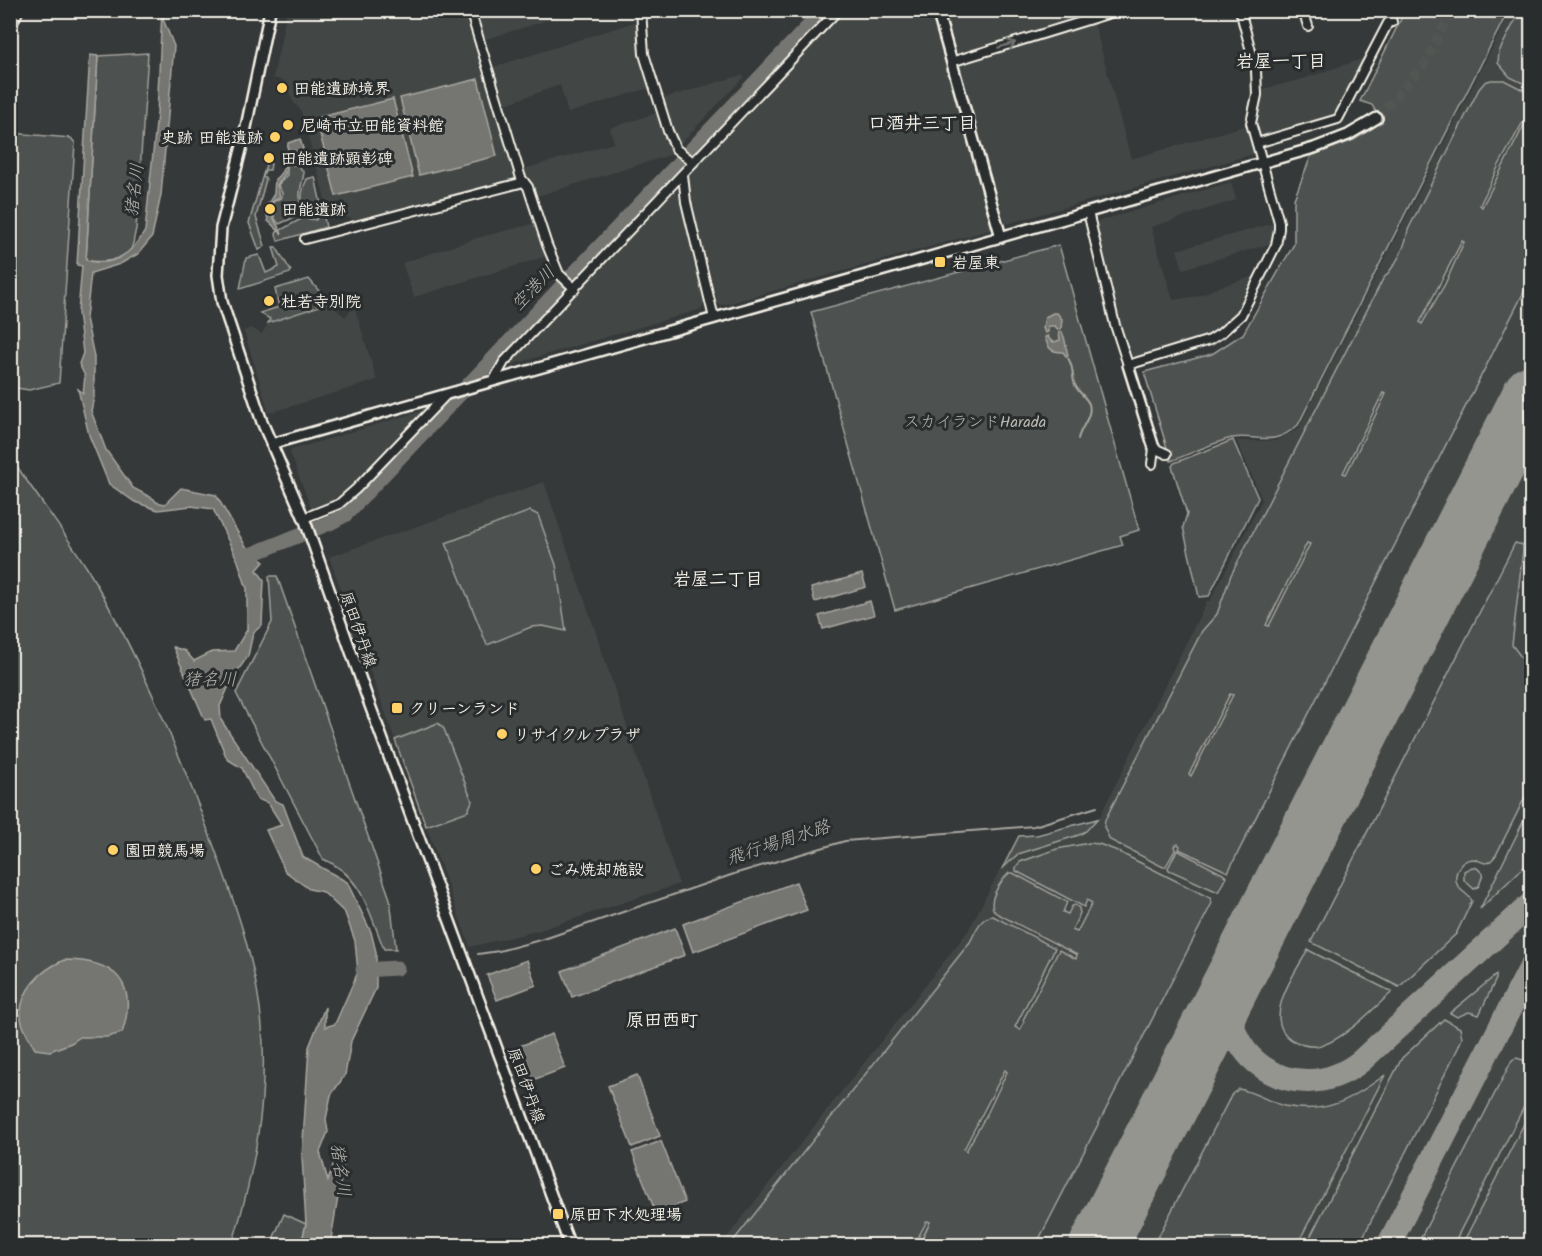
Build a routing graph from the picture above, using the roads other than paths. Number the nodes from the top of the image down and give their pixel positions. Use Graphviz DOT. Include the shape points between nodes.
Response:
graph roads {
  1 [pos="19,10"];
  2 [pos="270,10"];
  3 [pos="470,10"];
  4 [pos="641,10"];
  5 [pos="838,10"];
  6 [pos="937,10"];
  7 [pos="1120,10"];
  8 [pos="1240,10"];
  9 [pos="1303,10"];
  10 [pos="1388,10"];
  11 [pos="1308,26"];
  12 [pos="10,29"];
  13 [pos="951,62"];
  14 [pos="1377,118"];
  15 [pos="1257,143"];
  16 [pos="692,161"];
  17 [pos="1263,162"];
  18 [pos="683,175"];
  19 [pos="524,182"];
  20 [pos="1088,212"];
  21 [pos="1001,237"];
  22 [pos="305,239"];
  23 [pos="573,288"];
  24 [pos="714,318"];
  25 [pos="1128,365"];
  26 [pos="490,381"];
  27 [pos="447,394"];
  28 [pos="271,444"];
  29 [pos="1154,448"];
  30 [pos="1167,454"];
  31 [pos="1152,464"];
  32 [pos="304,520"];
  33 [pos="570,1245"];
  1 -- 12 [label="street"];
  2 -- 28 [label="street, 原田伊丹線" via="246,131 221,228 218,258 222,302"];
  3 -- 19 [label="street"];
  4 -- 16 [label="street" via="644,54 668,131 676,149"];
  5 -- 16 [label="street"];
  6 -- 13 [label="street"];
  13 -- 7 [label="street, one-way"];
  8 -- 15 [label="street" via="1256,70 1257,95 1251,123"];
  9 -- 11 [label="street"];
  10 -- 15 [label="street" via="1390,22 1338,119"];
  13 -- 21 [label="street"];
  14 -- 17 [label="street" via="1348,135"];
  15 -- 17 [label="street"];
  16 -- 18 [label="street"];
  17 -- 20 [label="street"];
  17 -- 25 [label="street" via="1279,229 1276,245 1241,315 1210,340"];
  18 -- 23 [label="street"];
  18 -- 24 [label="street"];
  19 -- 22 [label="street"];
  19 -- 23 [label="street" via="561,276"];
  20 -- 21 [label="street"];
  20 -- 25 [label="street"];
  21 -- 24 [label="street"];
  23 -- 26 [label="street"];
  24 -- 26 [label="street"];
  25 -- 29 [label="street"];
  26 -- 27 [label="street"];
  27 -- 28 [label="street"];
  27 -- 32 [label="street" via="339,504"];
  28 -- 32 [label="street, 原田伊丹線"];
  29 -- 30 [label="street"];
  29 -- 31 [label="street"];
  32 -- 33 [label="street, 原田伊丹線"];
}
